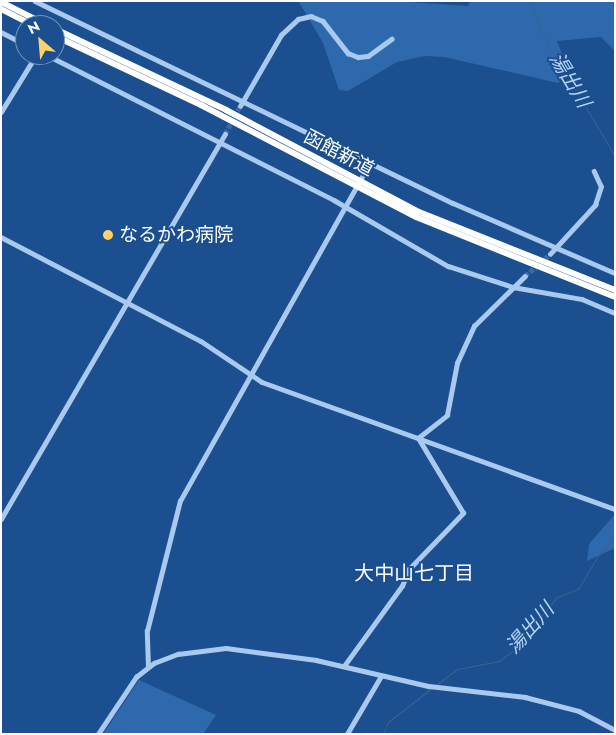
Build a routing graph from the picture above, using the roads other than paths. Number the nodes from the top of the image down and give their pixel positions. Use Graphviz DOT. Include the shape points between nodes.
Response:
graph roads {
  1 [pos="35,1"];
  2 [pos="1,2"];
  3 [pos="1,9"];
  4 [pos="27,15"];
  5 [pos="15,16"];
  6 [pos="1,32"];
  7 [pos="65,34"];
  8 [pos="391,38"];
  9 [pos="15,39"];
  10 [pos="65,41"];
  11 [pos="65,64"];
  12 [pos="30,65"];
  13 [pos="243,101"];
  14 [pos="240,106"];
  15 [pos="1,112"];
  16 [pos="225,134"];
  17 [pos="221,141"];
  18 [pos="370,162"];
  19 [pos="594,172"];
  20 [pos="354,182"];
  21 [pos="362,187"];
  22 [pos="346,206"];
  23 [pos="1,237"];
  24 [pos="557,248"];
  25 [pos="550,254"];
  26 [pos="615,273"];
  27 [pos="525,276"];
  28 [pos="514,287"];
  29 [pos="615,290"];
  30 [pos="615,297"];
  31 [pos="129,303"];
  32 [pos="615,313"];
  33 [pos="248,374"];
  34 [pos="418,438"];
  35 [pos="615,508"];
  36 [pos="1,519"];
  37 [pos="344,666"];
  38 [pos="148,667"];
  39 [pos="381,676"];
  40 [pos="614,732"];
  41 [pos="98,734"];
  42 [pos="346,734"];
  1 -- 13 [label="street"];
  2 -- 4 [label="highway"];
  3 -- 5 [label="highway"];
  6 -- 9 [label="street"];
  7 -- 20 [label="highway, 函館新道" via="204,99"];
  8 -- 13 [label="street" via="368,56 358,57 348,53 323,21 311,16 298,19 286,27"];
  10 -- 20 [label="highway, 函館新道"];
  11 -- 17 [label="street"];
  12 -- 15 [label="street"];
  13 -- 14 [label="street"];
  13 -- 18 [label="street"];
  16 -- 17 [label="street"];
  17 -- 22 [label="street"];
  17 -- 31 [label="street"];
  18 -- 22 [label="street"];
  18 -- 24 [label="street"];
  19 -- 24 [label="street" via="601,187 595,205"];
  20 -- 21 [label="highway, 函館新道"];
  21 -- 29 [label="highway, 函館新道"];
  21 -- 30 [label="highway, 函館新道" via="451,233"];
  22 -- 28 [label="street" via="448,266"];
  22 -- 33 [label="street"];
  23 -- 31 [label="street"];
  24 -- 25 [label="street"];
  24 -- 26 [label="street"];
  27 -- 28 [label="street"];
  28 -- 32 [label="street" via="582,299"];
  28 -- 34 [label="street" via="474,326 458,363 450,407 443,420"];
  31 -- 33 [label="street" via="201,341"];
  31 -- 36 [label="street"];
  33 -- 34 [label="street"];
  33 -- 38 [label="street" via="180,501 147,632"];
  34 -- 35 [label="street"];
  34 -- 37 [label="street" via="463,514 410,569 402,586"];
  37 -- 38 [label="street" via="226,648 178,654"];
  37 -- 39 [label="street"];
  38 -- 41 [label="street"];
  39 -- 40 [label="street" via="429,686 543,701 593,717"];
  39 -- 42 [label="street"];
}
